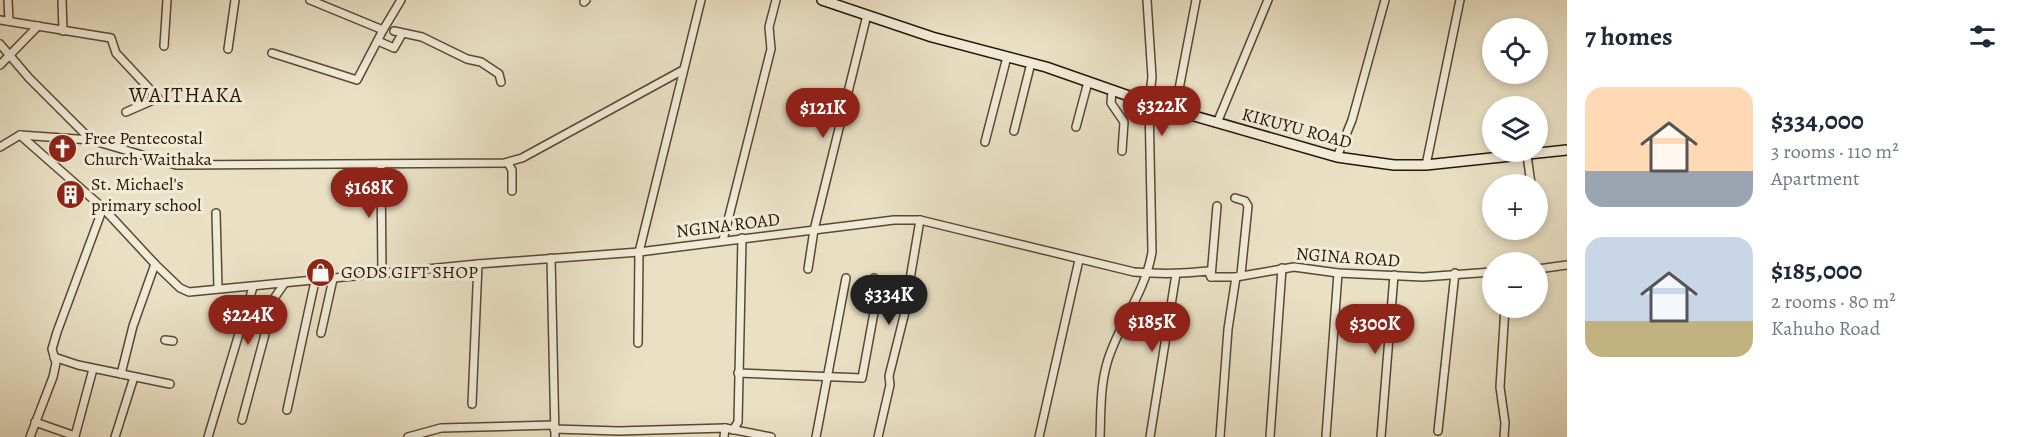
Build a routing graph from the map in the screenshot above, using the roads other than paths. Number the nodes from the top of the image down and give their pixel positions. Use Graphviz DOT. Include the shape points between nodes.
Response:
graph roads {
  1 [pos="8,0"];
  2 [pos="62,0"];
  3 [pos="164,0"];
  4 [pos="235,0"];
  5 [pos="310,0"];
  6 [pos="701,0"];
  7 [pos="776,0"];
  8 [pos="822,0"];
  9 [pos="1147,0"];
  10 [pos="1196,0"];
  11 [pos="1268,0"];
  12 [pos="1384,0"];
  13 [pos="1460,0"];
  14 [pos="399,1"];
  15 [pos="867,15"];
  16 [pos="0,20"];
  17 [pos="9,21"];
  18 [pos="38,26"];
  19 [pos="383,30"];
  20 [pos="63,31"];
  21 [pos="394,31"];
  22 [pos="402,34"];
  23 [pos="378,41"];
  24 [pos="0,44"];
  25 [pos="164,46"];
  26 [pos="228,49"];
  27 [pos="272,52"];
  28 [pos="9,56"];
  29 [pos="1007,57"];
  30 [pos="1031,63"];
  31 [pos="0,65"];
  32 [pos="683,70"];
  33 [pos="501,82"];
  34 [pos="1088,82"];
  35 [pos="1112,90"];
  36 [pos="1149,103"];
  37 [pos="1175,110"];
  38 [pos="126,112"];
  39 [pos="1217,123"];
  40 [pos="1076,127"];
  41 [pos="1014,131"];
  42 [pos="20,135"];
  43 [pos="91,140"];
  44 [pos="986,142"];
  45 [pos="0,147"];
  46 [pos="1567,150"];
  47 [pos="1122,151"];
  48 [pos="1548,152"];
  49 [pos="1337,157"];
  50 [pos="1482,159"];
  51 [pos="508,163"];
  52 [pos="381,165"];
  53 [pos="1426,165"];
  54 [pos="512,191"];
  55 [pos="1235,198"];
  56 [pos="1217,206"];
  57 [pos="103,208"];
  58 [pos="216,213"];
  59 [pos="920,220"];
  60 [pos="814,230"];
  61 [pos="742,238"];
  62 [pos="723,240"];
  63 [pos="639,252"];
  64 [pos="551,258"];
  65 [pos="1079,260"];
  66 [pos="155,264"];
  67 [pos="478,264"];
  68 [pos="1567,265"];
  69 [pos="808,268"];
  70 [pos="1282,268"];
  71 [pos="1548,268"];
  72 [pos="1482,272"];
  73 [pos="382,273"];
  74 [pos="1148,273"];
  75 [pos="1338,273"];
  76 [pos="1455,273"];
  77 [pos="1176,274"];
  78 [pos="1394,275"];
  79 [pos="1239,276"];
  80 [pos="1211,277"];
  81 [pos="846,278"];
  82 [pos="874,278"];
  83 [pos="333,279"];
  84 [pos="315,280"];
  85 [pos="284,284"];
  86 [pos="253,287"];
  87 [pos="218,288"];
  88 [pos="1504,318"];
  89 [pos="321,333"];
  90 [pos="638,344"];
  91 [pos="54,357"];
  92 [pos="93,369"];
  93 [pos="738,373"];
  94 [pos="121,374"];
  95 [pos="827,376"];
  96 [pos="134,377"];
  97 [pos="170,384"];
  98 [pos="472,404"];
  99 [pos="287,410"];
  100 [pos="242,420"];
  101 [pos="35,422"];
  102 [pos="729,429"];
  103 [pos="554,430"];
  104 [pos="1438,431"];
  105 [pos="641,433"];
  106 [pos="1326,436"];
  107 [pos="30,437"];
  108 [pos="115,437"];
  109 [pos="208,437"];
  110 [pos="408,437"];
  111 [pos="724,437"];
  112 [pos="771,437"];
  113 [pos="816,437"];
  114 [pos="878,437"];
  115 [pos="1039,437"];
  116 [pos="1100,437"];
  117 [pos="1150,437"];
  118 [pos="1220,437"];
  119 [pos="1270,437"];
  120 [pos="1381,437"];
  121 [pos="1504,437"];
  1 -- 17 [label="street"];
  2 -- 20 [label="street"];
  3 -- 25 [label="street"];
  4 -- 26 [label="street"];
  5 -- 19 [label="street"];
  6 -- 32 [label="street"];
  7 -- 62 [label="street" via="768,27 771,49"];
  8 -- 15 [label="main road, KIKUYU ROAD"];
  9 -- 36 [label="street" via="1152,77"];
  10 -- 37 [label="street"];
  11 -- 39 [label="street"];
  12 -- 49 [label="street" via="1352,120"];
  13 -- 53 [label="street"];
  14 -- 19 [label="street"];
  15 -- 29 [label="main road, KIKUYU ROAD" via="932,38"];
  15 -- 60 [label="street"];
  16 -- 17 [label="street"];
  17 -- 18 [label="street"];
  18 -- 20 [label="street"];
  18 -- 28 [label="street"];
  19 -- 23 [label="street"];
  20 -- 38 [label="street" via="111,38 116,53 158,98"];
  21 -- 22 [label="street"];
  22 -- 23 [label="street" via="396,47"];
  22 -- 33 [label="street" via="418,35 481,62 499,74"];
  23 -- 27 [label="street" via="357,80"];
  24 -- 28 [label="street"];
  28 -- 31 [label="street"];
  28 -- 43 [label="street"];
  29 -- 30 [label="main road, KIKUYU ROAD"];
  29 -- 44 [label="street"];
  30 -- 34 [label="main road, KIKUYU ROAD"];
  30 -- 41 [label="street"];
  32 -- 51 [label="street"];
  32 -- 63 [label="street"];
  34 -- 35 [label="main road, KIKUYU ROAD"];
  34 -- 40 [label="street"];
  35 -- 36 [label="main road, KIKUYU ROAD"];
  35 -- 47 [label="street" via="1111,103 1124,122"];
  36 -- 37 [label="main road, KIKUYU ROAD"];
  36 -- 74 [label="street" via="1152,241"];
  37 -- 39 [label="main road, KIKUYU ROAD"];
  39 -- 49 [label="main road, KIKUYU ROAD"];
  42 -- 43 [label="street"];
  42 -- 45 [label="street"];
  42 -- 57 [label="street, NGINA ROAD"];
  43 -- 52 [label="street" via="176,165"];
  46 -- 48 [label="main road, KIKUYU ROAD"];
  49 -- 53 [label="main road, KIKUYU ROAD"];
  50 -- 53 [label="main road, KIKUYU ROAD"];
  51 -- 52 [label="street"];
  51 -- 54 [label="street"];
  52 -- 73 [label="street"];
  55 -- 79 [label="street" via="1248,206"];
  56 -- 80 [label="street"];
  57 -- 66 [label="street, NGINA ROAD"];
  57 -- 91 [label="street" via="57,332"];
  58 -- 87 [label="street"];
  59 -- 60 [label="street, NGINA ROAD"];
  59 -- 65 [label="street, NGINA ROAD"];
  59 -- 114 [label="street" via="911,288"];
  60 -- 61 [label="street, NGINA ROAD"];
  60 -- 69 [label="street"];
  61 -- 62 [label="street, NGINA ROAD"];
  61 -- 93 [label="street"];
  62 -- 63 [label="street, NGINA ROAD"];
  63 -- 64 [label="street, NGINA ROAD"];
  63 -- 90 [label="street"];
  64 -- 67 [label="street, NGINA ROAD"];
  64 -- 103 [label="street"];
  65 -- 74 [label="street, NGINA ROAD"];
  65 -- 115 [label="street"];
  66 -- 87 [label="street, NGINA ROAD" via="184,291"];
  66 -- 94 [label="street"];
  67 -- 73 [label="street, NGINA ROAD"];
  67 -- 98 [label="street"];
  68 -- 71 [label="street"];
  70 -- 75 [label="street, NGINA ROAD"];
  70 -- 79 [label="street, NGINA ROAD"];
  70 -- 119 [label="street"];
  72 -- 76 [label="street, NGINA ROAD"];
  73 -- 83 [label="street, NGINA ROAD"];
  74 -- 77 [label="street, NGINA ROAD"];
  74 -- 116 [label="street" via="1107,364"];
  75 -- 78 [label="street, NGINA ROAD"];
  75 -- 106 [label="street"];
  76 -- 78 [label="street, NGINA ROAD"];
  76 -- 104 [label="street"];
  77 -- 80 [label="street, NGINA ROAD" via="1208,272"];
  77 -- 117 [label="street"];
  78 -- 120 [label="street"];
  79 -- 80 [label="street, NGINA ROAD"];
  79 -- 118 [label="street" via="1228,329"];
  81 -- 95 [label="street"];
  82 -- 95 [label="street" via="875,306 862,378"];
  83 -- 84 [label="street, NGINA ROAD"];
  83 -- 89 [label="street"];
  84 -- 85 [label="street, NGINA ROAD"];
  84 -- 99 [label="street"];
  85 -- 86 [label="street, NGINA ROAD"];
  85 -- 100 [label="street" via="275,297"];
  86 -- 87 [label="street, NGINA ROAD"];
  86 -- 109 [label="street"];
  88 -- 121 [label="street" via="1500,387"];
  91 -- 92 [label="street"];
  91 -- 101 [label="street" via="53,377"];
  92 -- 94 [label="street"];
  92 -- 101 [label="street" via="75,436"];
  93 -- 95 [label="street"];
  93 -- 102 [label="street" via="738,422"];
  94 -- 96 [label="street"];
  95 -- 113 [label="street"];
  96 -- 97 [label="street"];
  96 -- 108 [label="street"];
  101 -- 107 [label="street"];
  102 -- 105 [label="street"];
  102 -- 111 [label="street"];
  102 -- 112 [label="street"];
  103 -- 105 [label="street"];
  103 -- 110 [label="street" via="441,428"];
}
